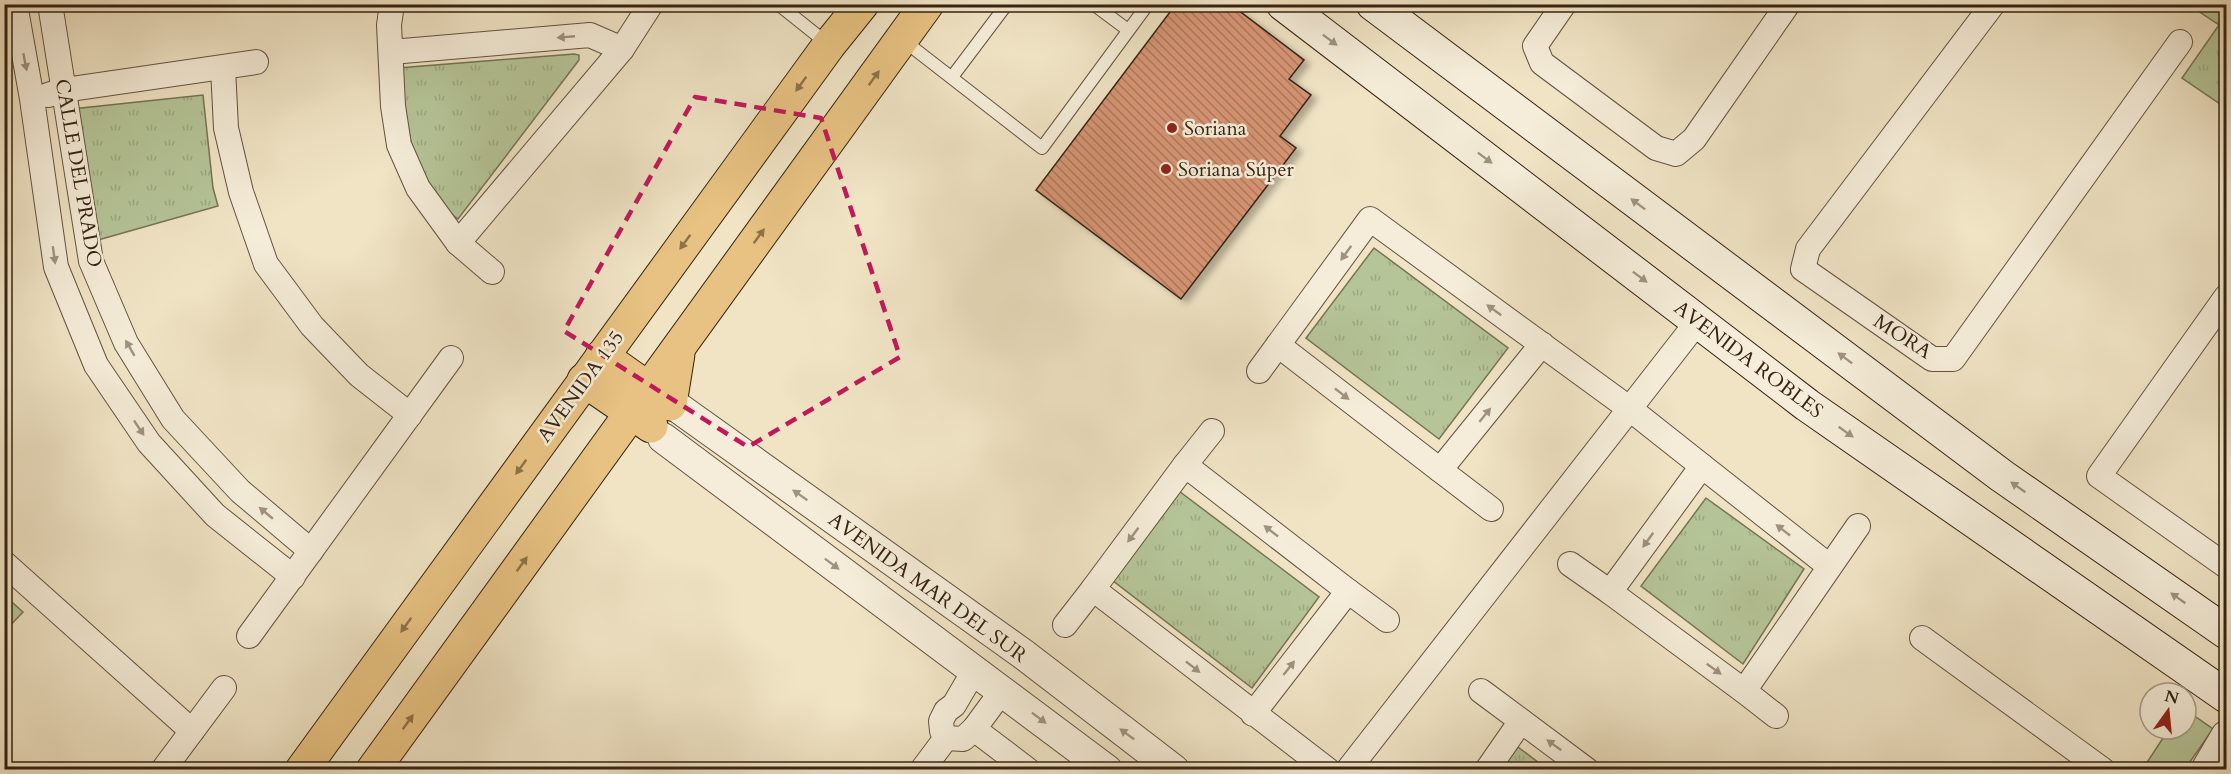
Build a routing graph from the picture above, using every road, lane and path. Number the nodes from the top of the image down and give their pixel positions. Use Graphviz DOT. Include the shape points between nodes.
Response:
graph roads {
  1 [pos="15,4"];
  2 [pos="50,4"];
  3 [pos="651,4"];
  4 [pos="778,4"];
  5 [pos="862,4"];
  6 [pos="1007,4"];
  7 [pos="1093,4"];
  8 [pos="1148,4"];
  9 [pos="1283,4"];
  10 [pos="1373,4"];
  11 [pos="1564,4"];
  12 [pos="1788,4"];
  13 [pos="1993,4"];
  14 [pos="388,11"];
  15 [pos="915,15"];
  16 [pos="1128,30"];
  17 [pos="2180,42"];
  18 [pos="829,45"];
  19 [pos="622,48"];
  20 [pos="391,52"];
  21 [pos="256,62"];
  22 [pos="223,68"];
  23 [pos="952,77"];
  24 [pos="64,90"];
  25 [pos="32,99"];
  26 [pos="458,243"];
  27 [pos="492,273"];
  28 [pos="2226,297"];
  29 [pos="1698,321"];
  30 [pos="1542,344"];
  31 [pos="1278,345"];
  32 [pos="451,358"];
  33 [pos="593,368"];
  34 [pos="1259,370"];
  35 [pos="1630,409"];
  36 [pos="657,413"];
  37 [pos="410,415"];
  38 [pos="1212,431"];
  39 [pos="1185,465"];
  40 [pos="1702,466"];
  41 [pos="1440,470"];
  42 [pos="1491,509"];
  43 [pos="1858,526"];
  44 [pos="311,551"];
  45 [pos="4,563"];
  46 [pos="1570,564"];
  47 [pos="1829,566"];
  48 [pos="2226,566"];
  49 [pos="293,577"];
  50 [pos="1093,589"];
  51 [pos="1348,591"];
  52 [pos="1610,592"];
  53 [pos="1387,620"];
  54 [pos="1065,625"];
  55 [pos="986,628"];
  56 [pos="2226,632"];
  57 [pos="249,636"];
  58 [pos="1922,638"];
  59 [pos="968,666"];
  60 [pos="224,687"];
  61 [pos="1002,691"];
  62 [pos="1481,691"];
  63 [pos="1744,691"];
  64 [pos="2226,696"];
  65 [pos="1253,714"];
  66 [pos="1776,716"];
  67 [pos="1521,721"];
  68 [pos="974,729"];
  69 [pos="192,731"];
  70 [pos="2226,736"];
  71 [pos="946,738"];
  72 [pos="164,770"];
  73 [pos="302,770"];
  74 [pos="373,770"];
  75 [pos="922,770"];
  76 [pos="1028,770"];
  77 [pos="1107,770"];
  78 [pos="1174,770"];
  79 [pos="1328,770"];
  80 [pos="1348,770"];
  81 [pos="1486,770"];
  82 [pos="1587,770"];
  83 [pos="2103,770"];
  84 [pos="2206,770"];
  1 -- 25 [label="street, CALLE DEL PRADO, one-way"];
  2 -- 24 [label="street, CALLE DEL PRADO"];
  3 -- 19 [label="street"];
  4 -- 18 [label="lane"];
  5 -- 18 [label="main road, AVENIDA 135"];
  6 -- 23 [label="lane"];
  7 -- 16 [label="lane"];
  8 -- 16 [label="lane"];
  9 -- 29 [label="main road, AVENIDA ROBLES, one-way"];
  56 -- 10 [label="main road, one-way" via="2002,476"];
  11 -- 12 [label="street" via="1535,46 1542,63 1656,148 1676,154 1694,140"];
  13 -- 17 [label="street, MORA" via="1808,249 1803,269 1932,359 1953,359"];
  14 -- 20 [label="street"];
  15 -- 23 [label="lane"];
  36 -- 15 [label="main road, one-way" via="681,344"];
  16 -- 23 [label="lane" via="1042,148"];
  18 -- 33 [label="main road, AVENIDA 135, one-way"];
  19 -- 20 [label="street, one-way" via="590,34"];
  19 -- 26 [label="street"];
  20 -- 26 [label="street" via="399,145 417,188"];
  21 -- 22 [label="street"];
  22 -- 24 [label="street"];
  22 -- 37 [label="street" via="226,128 241,192 266,264 312,326 359,375"];
  24 -- 25 [label="street"];
  44 -- 24 [label="street, CALLE DEL PRADO, one-way" via="240,491 172,419 126,343 91,261"];
  25 -- 49 [label="street, CALLE DEL PRADO, one-way" via="56,267 96,364 149,443 215,515"];
  26 -- 27 [label="street"];
  28 -- 48 [label="street" via="2099,476"];
  29 -- 35 [label="street"];
  29 -- 64 [label="main road, AVENIDA ROBLES, one-way" via="1808,405"];
  30 -- 31 [label="street, one-way" via="1370,219"];
  30 -- 35 [label="street"];
  41 -- 30 [label="street, one-way"];
  31 -- 34 [label="street"];
  31 -- 41 [label="street, one-way"];
  32 -- 37 [label="street"];
  33 -- 36 [label="main road"];
  33 -- 73 [label="main road, AVENIDA 135, one-way"];
  35 -- 40 [label="street"];
  35 -- 80 [label="street"];
  55 -- 36 [label="street, AVENIDA MAR DEL SUR, one-way"];
  36 -- 59 [label="street, AVENIDA MAR DEL SUR, one-way"];
  74 -- 36 [label="main road, one-way" via="607,446"];
  37 -- 44 [label="street"];
  38 -- 39 [label="street"];
  39 -- 50 [label="street, one-way"];
  51 -- 39 [label="street, one-way"];
  47 -- 40 [label="street, one-way"];
  40 -- 52 [label="street, one-way"];
  41 -- 42 [label="street"];
  43 -- 47 [label="street"];
  44 -- 49 [label="street"];
  45 -- 69 [label="street"];
  46 -- 52 [label="street"];
  47 -- 63 [label="street"];
  49 -- 57 [label="street"];
  50 -- 54 [label="street"];
  50 -- 65 [label="street, one-way"];
  51 -- 53 [label="street"];
  65 -- 51 [label="street, one-way"];
  52 -- 63 [label="street, one-way"];
  55 -- 59 [label="street"];
  78 -- 55 [label="street, AVENIDA MAR DEL SUR, one-way"];
  58 -- 83 [label="street"];
  59 -- 61 [label="street, AVENIDA MAR DEL SUR"];
  59 -- 71 [label="street" via="954,705 940,721"];
  60 -- 69 [label="street"];
  61 -- 68 [label="street"];
  61 -- 77 [label="street, AVENIDA MAR DEL SUR, one-way"];
  62 -- 67 [label="street"];
  63 -- 66 [label="street"];
  65 -- 79 [label="street"];
  67 -- 81 [label="street"];
  82 -- 67 [label="street, one-way"];
  68 -- 71 [label="street" via="963,740"];
  68 -- 76 [label="street"];
  69 -- 72 [label="street"];
  70 -- 84 [label="street"];
  71 -- 75 [label="street"];
}
